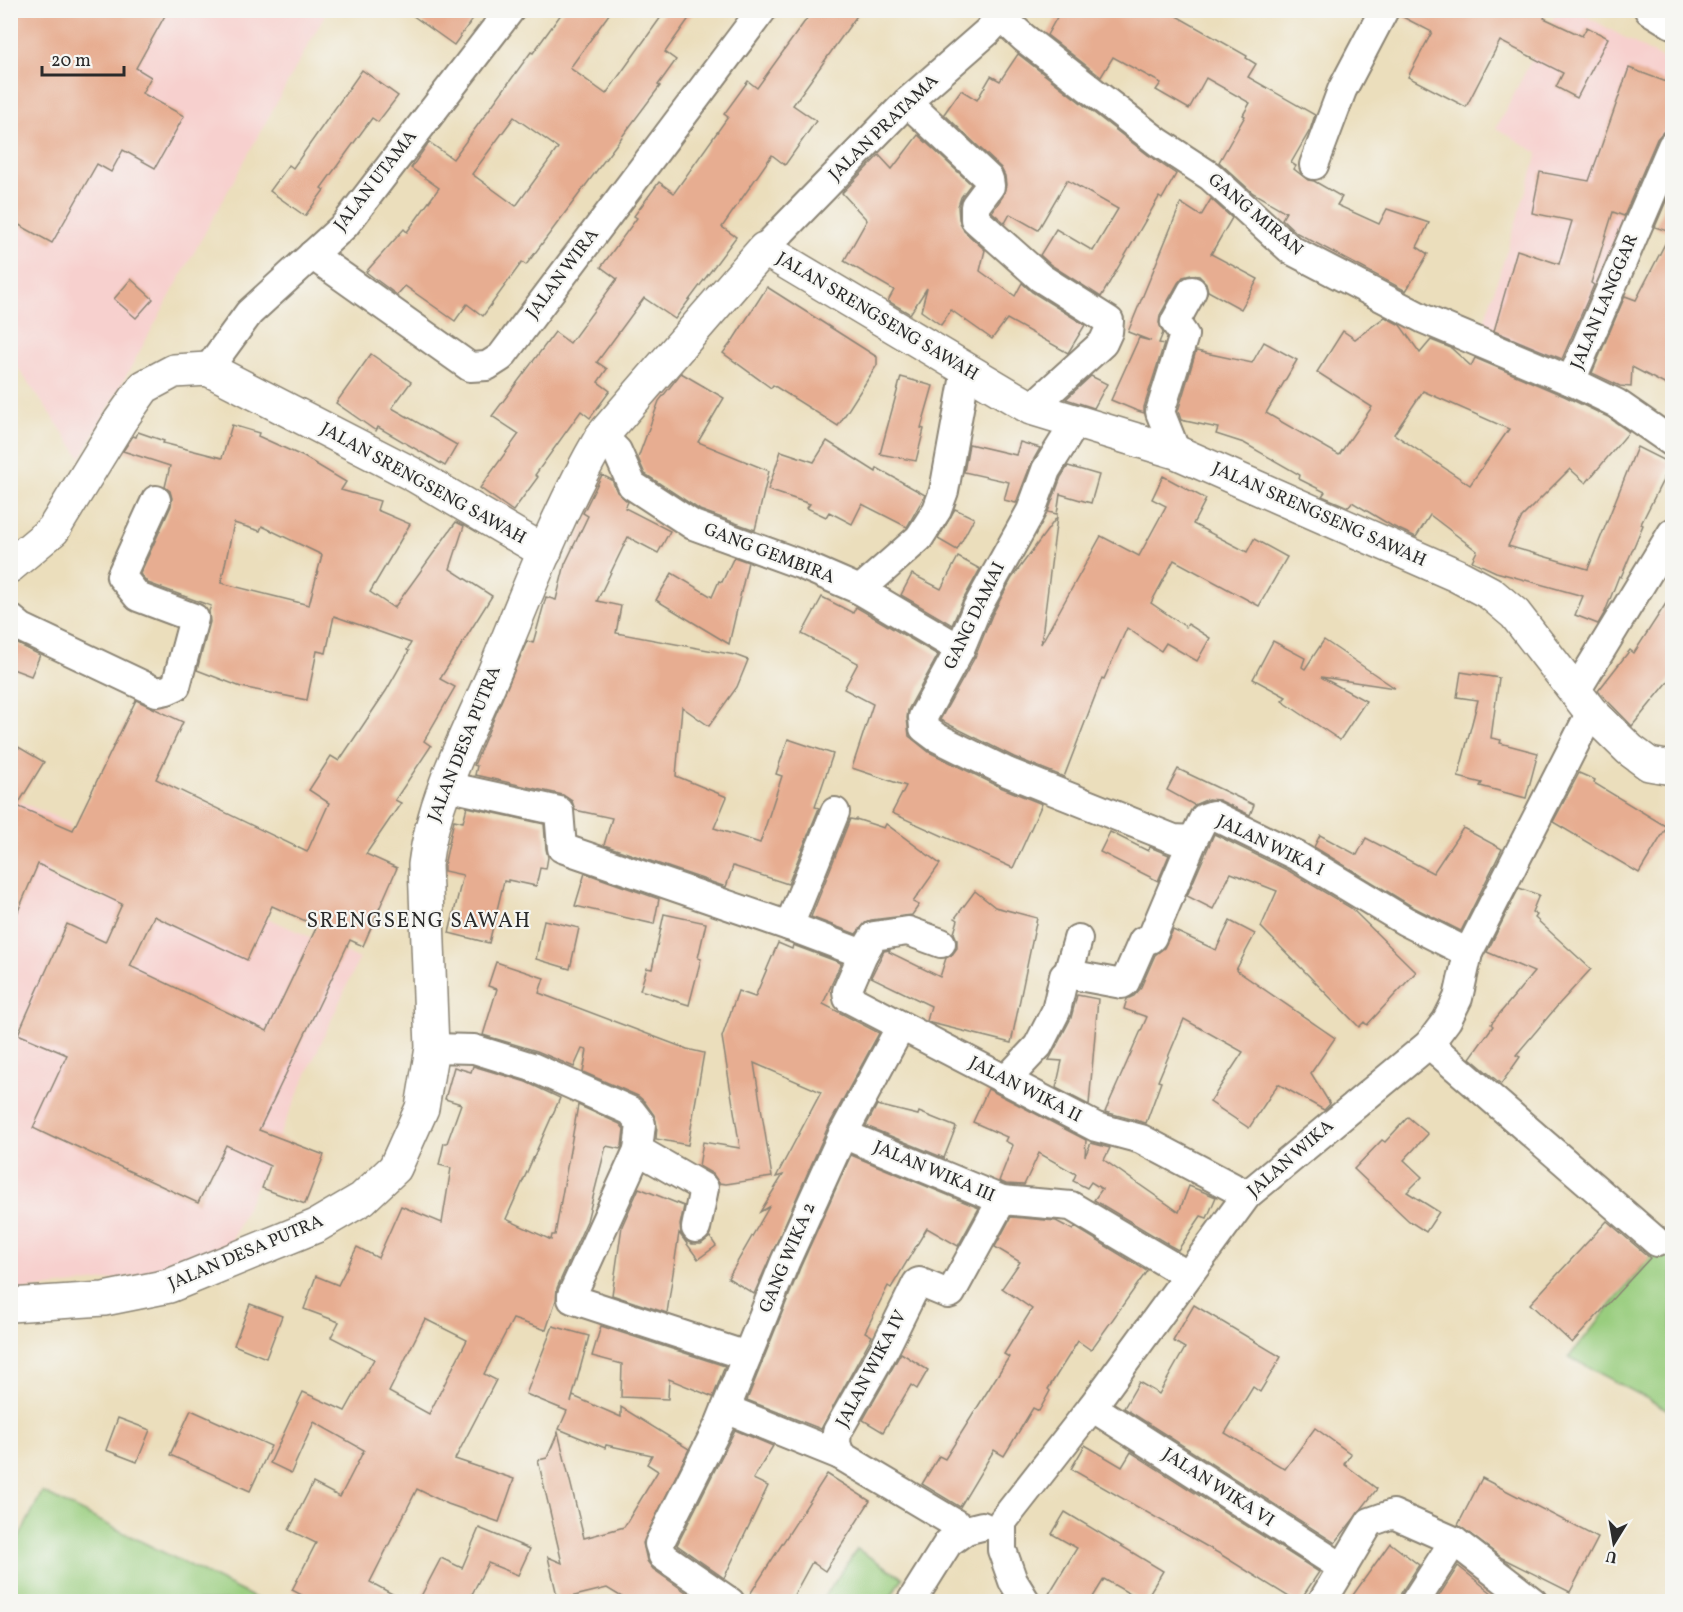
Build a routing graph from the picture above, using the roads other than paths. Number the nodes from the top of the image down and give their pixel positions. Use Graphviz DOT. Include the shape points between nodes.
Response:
graph roads {
  1 [pos="510,10"];
  2 [pos="762,10"];
  3 [pos="1384,10"];
  4 [pos="1649,10"];
  5 [pos="1004,14"];
  6 [pos="1672,24"];
  7 [pos="907,102"];
  8 [pos="1672,146"];
  9 [pos="1314,165"];
  10 [pos="764,249"];
  11 [pos="312,255"];
  12 [pos="1192,291"];
  13 [pos="208,369"];
  14 [pos="966,370"];
  15 [pos="1571,381"];
  16 [pos="1031,408"];
  17 [pos="1076,422"];
  18 [pos="602,436"];
  19 [pos="1672,442"];
  20 [pos="1176,452"];
  21 [pos="156,500"];
  22 [pos="1672,533"];
  23 [pos="545,552"];
  24 [pos="10,566"];
  25 [pos="861,590"];
  26 [pos="10,618"];
  27 [pos="960,648"];
  28 [pos="1583,702"];
  29 [pos="1672,768"];
  30 [pos="1007,772"];
  31 [pos="446,786"];
  32 [pos="835,812"];
  33 [pos="1193,840"];
  34 [pos="789,926"];
  35 [pos="1078,939"];
  36 [pos="941,943"];
  37 [pos="1468,953"];
  38 [pos="864,954"];
  39 [pos="1068,974"];
  40 [pos="901,1026"];
  41 [pos="432,1048"];
  42 [pos="1439,1053"];
  43 [pos="1006,1080"];
  44 [pos="843,1134"];
  45 [pos="638,1150"];
  46 [pos="1247,1195"];
  47 [pos="1002,1200"];
  48 [pos="696,1228"];
  49 [pos="1657,1242"];
  50 [pos="1187,1275"];
  51 [pos="10,1305"];
  52 [pos="747,1356"];
  53 [pos="1092,1407"];
  54 [pos="726,1409"];
  55 [pos="840,1455"];
  56 [pos="1002,1521"];
  57 [pos="966,1530"];
  58 [pos="1454,1541"];
  59 [pos="1343,1568"];
  60 [pos="730,1602"];
  61 [pos="911,1602"];
  62 [pos="1026,1602"];
  63 [pos="1322,1602"];
  64 [pos="1415,1602"];
  65 [pos="1533,1602"];
  1 -- 11 [label="street, JALAN UTAMA" via="345,225"];
  2 -- 11 [label="street, JALAN WIRA" via="501,357 487,366 470,367"];
  3 -- 9 [label="street" via="1342,90"];
  4 -- 6 [label="street"];
  5 -- 7 [label="street, JALAN PRATAMA"];
  5 -- 15 [label="street, GANG MIRAN" via="1024,38 1158,142 1210,176 1291,249 1424,319"];
  7 -- 10 [label="street, JALAN PRATAMA"];
  7 -- 16 [label="street" via="989,179 988,191 975,206 975,219 1041,278 1109,321 1103,343"];
  8 -- 15 [label="street, JALAN LANGGAR"];
  10 -- 14 [label="street, JALAN SRENGSENG SAWAH"];
  10 -- 18 [label="street, JALAN SRENGSENG SAWAH"];
  11 -- 13 [label="street, JALAN UTAMA" via="249,313"];
  12 -- 20 [label="street" via="1175,322 1184,335 1160,412"];
  13 -- 23 [label="street, JALAN SRENGSENG SAWAH" via="414,475"];
  13 -- 24 [label="street" via="174,371 144,387 53,530"];
  14 -- 16 [label="street, JALAN SRENGSENG SAWAH"];
  14 -- 25 [label="street" via="944,491 937,510 919,538"];
  15 -- 19 [label="street, JALAN LANGGAR" via="1616,403"];
  16 -- 17 [label="street, JALAN SRENGSENG SAWAH"];
  17 -- 20 [label="street, JALAN SRENGSENG SAWAH"];
  17 -- 27 [label="street, GANG DAMAI" via="1046,470 1031,511 977,608"];
  18 -- 23 [label="street, JALAN SRENGSENG SAWAH"];
  18 -- 25 [label="street, GANG GEMBIRA" via="616,451 632,485 693,525"];
  20 -- 28 [label="street, JALAN SRENGSENG SAWAH" via="1491,593 1515,614"];
  21 -- 26 [label="street" via="121,576 138,597 194,618 176,686 157,692 22,628"];
  22 -- 28 [label="street"];
  23 -- 31 [label="street, JALAN DESA PUTRA"];
  25 -- 27 [label="street, GANG GEMBIRA"];
  27 -- 30 [label="street, GANG DAMAI" via="923,717 924,728"];
  28 -- 29 [label="street, JALAN SRENGSENG SAWAH" via="1630,750 1649,764"];
  28 -- 37 [label="street, JALAN WIKA"];
  30 -- 33 [label="street, JALAN WIKA I" via="1174,839"];
  31 -- 34 [label="street" via="559,811 562,848"];
  31 -- 41 [label="street, JALAN DESA PUTRA" via="428,836 425,865"];
  32 -- 34 [label="street"];
  33 -- 37 [label="street, JALAN WIKA I" via="1204,818 1213,815 1297,856 1405,921"];
  33 -- 39 [label="street" via="1152,937 1143,940 1125,982"];
  34 -- 38 [label="street"];
  35 -- 39 [label="street"];
  36 -- 38 [label="street" via="908,931 874,936"];
  37 -- 42 [label="street, JALAN WIKA"];
  38 -- 40 [label="street, JALAN WIKA II" via="846,996"];
  39 -- 43 [label="street" via="1063,978 1056,1011 1038,1046"];
  40 -- 43 [label="street, JALAN WIKA II"];
  40 -- 44 [label="street, GANG WIKA 2"];
  41 -- 45 [label="street" via="474,1049 532,1067 631,1111 641,1124"];
  41 -- 51 [label="street, JALAN DESA PUTRA" via="422,1108 396,1168 362,1199 316,1226 169,1286 104,1299"];
  42 -- 46 [label="street, JALAN WIKA"];
  42 -- 49 [label="street"];
  43 -- 46 [label="street, JALAN WIKA II" via="1096,1127 1141,1139"];
  44 -- 47 [label="street, JALAN WIKA III"];
  44 -- 52 [label="street, GANG WIKA 2" via="784,1262"];
  45 -- 48 [label="street" via="704,1188"];
  45 -- 52 [label="street" via="572,1299"];
  46 -- 50 [label="street, JALAN WIKA"];
  47 -- 50 [label="street, JALAN WIKA III" via="1071,1206"];
  47 -- 55 [label="street, JALAN WIKA IV" via="951,1293 917,1283 837,1432"];
  50 -- 53 [label="street, JALAN WIKA"];
  52 -- 54 [label="street, GANG WIKA 2"];
  53 -- 56 [label="street, JALAN WIKA"];
  53 -- 59 [label="street, JALAN WIKA VI"];
  54 -- 55 [label="street"];
  54 -- 60 [label="street, GANG WIKA 2" via="659,1544 663,1556"];
  55 -- 57 [label="street, JALAN WIKA IV"];
  56 -- 57 [label="street"];
  56 -- 62 [label="street" via="1002,1551"];
  57 -- 61 [label="street" via="948,1543"];
  58 -- 59 [label="street" via="1393,1514 1370,1522"];
  58 -- 64 [label="street"];
  58 -- 65 [label="street"];
  59 -- 63 [label="street"];
}
